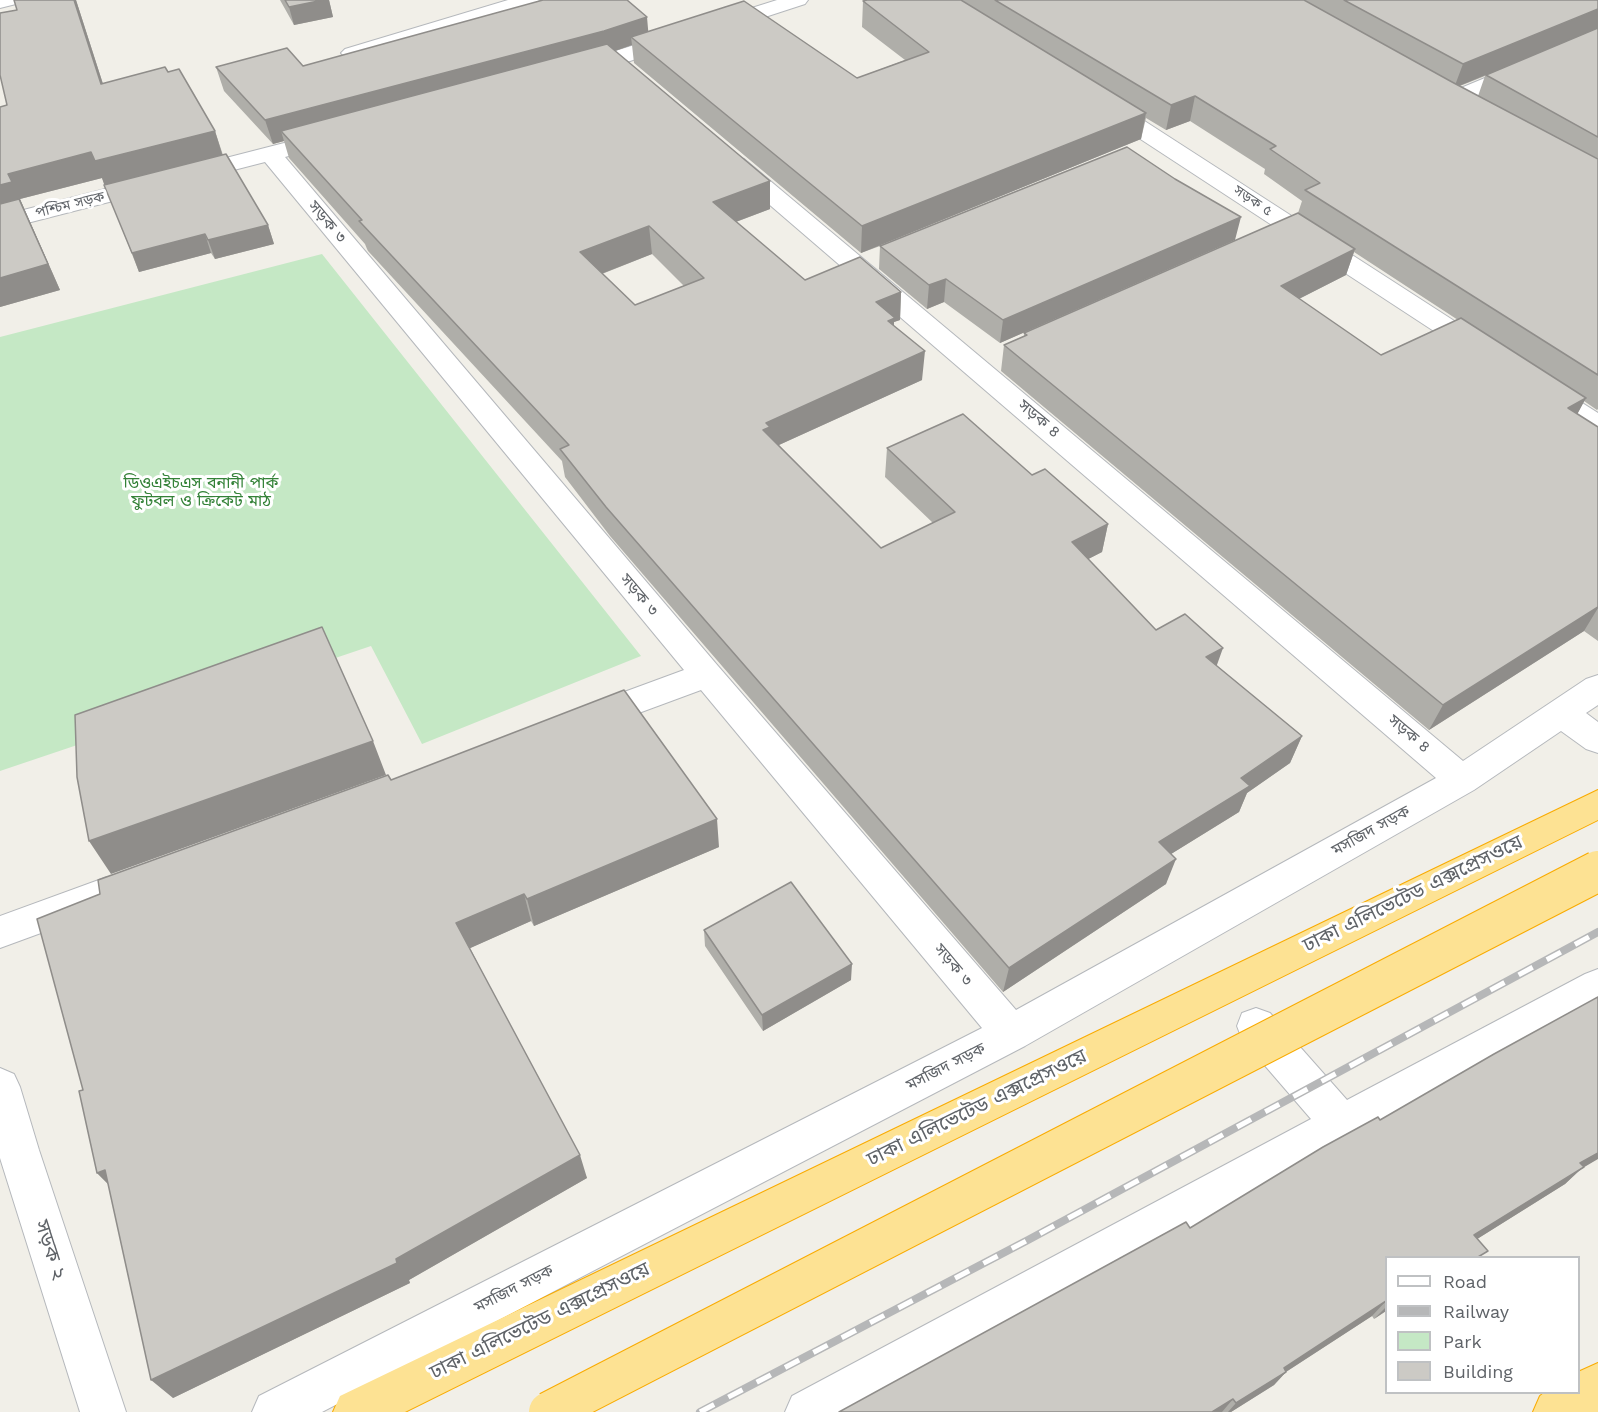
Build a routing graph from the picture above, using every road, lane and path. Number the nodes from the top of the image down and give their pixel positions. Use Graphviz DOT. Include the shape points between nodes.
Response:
graph roads {
  1 [pos="9,0"];
  2 [pos="529,0"];
  3 [pos="798,0"];
  4 [pos="0,2"];
  5 [pos="1598,37"];
  6 [pos="352,53"];
  7 [pos="557,76"];
  8 [pos="1432,89"];
  9 [pos="1082,91"];
  10 [pos="1452,100"];
  11 [pos="1473,112"];
  12 [pos="316,141"];
  13 [pos="712,144"];
  14 [pos="270,154"];
  15 [pos="0,223"];
  16 [pos="1598,426"];
  17 [pos="707,675"];
  18 [pos="1598,688"];
  19 [pos="1562,712"];
  20 [pos="562,728"];
  21 [pos="1598,740"];
  22 [pos="1462,780"];
  23 [pos="1598,804"];
  24 [pos="1598,871"];
  25 [pos="135,883"];
  26 [pos="0,932"];
  27 [pos="1598,986"];
  28 [pos="1256,1026"];
  29 [pos="1011,1033"];
  30 [pos="0,1087"];
  31 [pos="1341,1124"];
  32 [pos="9,1154"];
  33 [pos="1598,1386"];
  34 [pos="103,1412"];
  35 [pos="275,1412"];
  36 [pos="356,1412"];
  37 [pos="549,1412"];
  38 [pos="808,1412"];
  39 [pos="1556,1412"];
  1 -- 4 [label="street"];
  2 -- 6 [label="street"];
  3 -- 7 [label="street" via="623,68"];
  5 -- 10 [label="street"];
  8 -- 10 [label="street"];
  9 -- 16 [label="street, সড়ক ৫" via="1154,147 1280,231"];
  10 -- 11 [label="street"];
  12 -- 14 [label="street, পশ্চিম সড়ক"];
  13 -- 22 [label="street, সড়ক ৪" via="867,262 987,361"];
  14 -- 15 [label="street, পশ্চিম সড়ক"];
  14 -- 17 [label="street, সড়ক ৩"];
  17 -- 20 [label="street"];
  17 -- 29 [label="street, সড়ক ৩"];
  18 -- 19 [label="street, মসজিদ সড়ক"];
  19 -- 21 [label="street"];
  19 -- 22 [label="street, মসজিদ সড়ক"];
  22 -- 29 [label="street, মসজিদ সড়ক"];
  23 -- 36 [label="highway, ঢাকা এলিভেটেড এক্সপ্রেসওয়ে"];
  24 -- 37 [label="highway, bridge"];
  25 -- 26 [label="street"];
  27 -- 31 [label="street"];
  28 -- 31 [label="street"];
  29 -- 35 [label="street, মসজিদ সড়ক"];
  30 -- 32 [label="street, সড়ক ২"];
  31 -- 38 [label="street"];
  32 -- 34 [label="street, সড়ক ২"];
  33 -- 39 [label="highway"];
}
